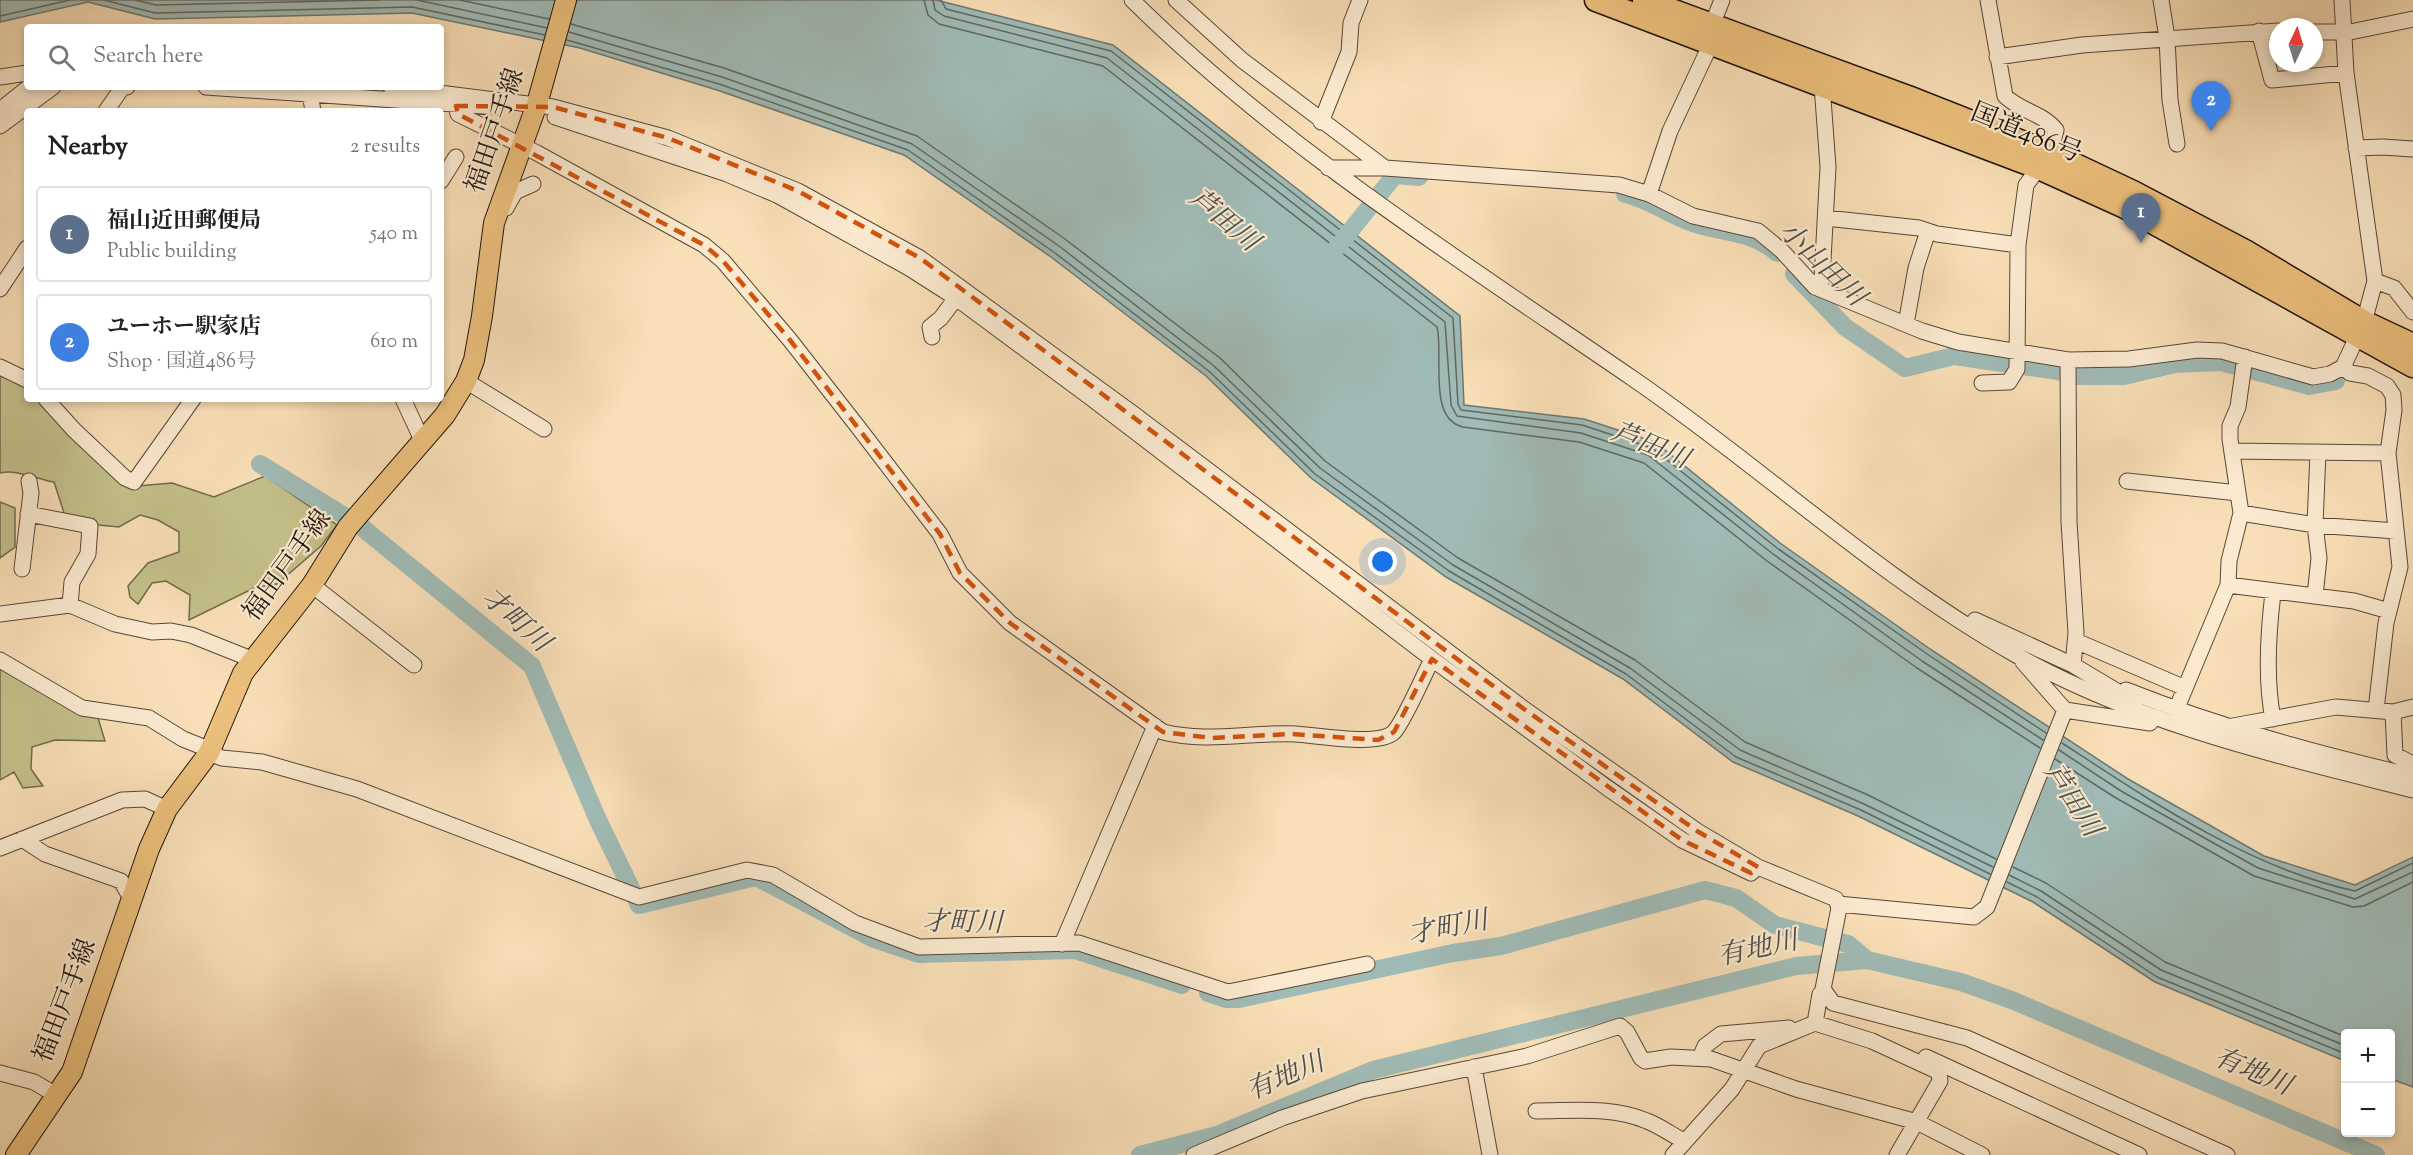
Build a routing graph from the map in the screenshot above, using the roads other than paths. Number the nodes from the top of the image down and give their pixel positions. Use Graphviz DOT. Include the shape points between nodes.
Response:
graph roads {
  1 [pos="566,0"];
  2 [pos="1132,0"];
  3 [pos="1176,0"];
  4 [pos="1360,0"];
  5 [pos="1596,0"];
  6 [pos="1644,0"];
  7 [pos="1722,0"];
  8 [pos="1988,0"];
  9 [pos="2161,0"];
  10 [pos="2342,0"];
  11 [pos="2413,19"];
  12 [pos="2259,31"];
  13 [pos="2269,31"];
  14 [pos="2323,32"];
  15 [pos="2342,32"];
  16 [pos="1711,34"];
  17 [pos="2167,38"];
  18 [pos="1997,57"];
  19 [pos="24,73"];
  20 [pos="2346,73"];
  21 [pos="0,77"];
  22 [pos="1822,85"];
  23 [pos="25,90"];
  24 [pos="49,90"];
  25 [pos="121,90"];
  26 [pos="251,90"];
  27 [pos="422,90"];
  28 [pos="310,94"];
  29 [pos="538,101"];
  30 [pos="456,106"];
  31 [pos="24,108"];
  32 [pos="24,108"];
  33 [pos="108,108"];
  34 [pos="312,108"];
  35 [pos="0,110"];
  36 [pos="1321,122"];
  37 [pos="0,126"];
  38 [pos="2177,144"];
  39 [pos="522,147"];
  40 [pos="2356,148"];
  41 [pos="2413,149"];
  42 [pos="456,157"];
  43 [pos="2045,160"];
  44 [pos="1328,168"];
  45 [pos="1385,168"];
  46 [pos="444,176"];
  47 [pos="533,184"];
  48 [pos="1649,194"];
  49 [pos="497,212"];
  50 [pos="1826,218"];
  51 [pos="1928,231"];
  52 [pos="894,244"];
  53 [pos="2019,245"];
  54 [pos="24,253"];
  55 [pos="909,268"];
  56 [pos="2375,281"];
  57 [pos="1815,287"];
  58 [pos="0,289"];
  59 [pos="956,298"];
  60 [pos="2413,312"];
  61 [pos="1906,324"];
  62 [pos="2361,329"];
  63 [pos="932,338"];
  64 [pos="2413,345"];
  65 [pos="2017,359"];
  66 [pos="2244,364"];
  67 [pos="2413,366"];
  68 [pos="0,367"];
  69 [pos="2343,367"];
  70 [pos="2070,369"];
  71 [pos="24,379"];
  72 [pos="466,381"];
  73 [pos="1982,383"];
  74 [pos="49,402"];
  75 [pos="191,402"];
  76 [pos="405,402"];
  77 [pos="544,429"];
  78 [pos="422,440"];
  79 [pos="2233,451"];
  80 [pos="2318,452"];
  81 [pos="2388,453"];
  82 [pos="29,481"];
  83 [pos="2127,481"];
  84 [pos="2238,492"];
  85 [pos="2241,513"];
  86 [pos="28,514"];
  87 [pos="2315,525"];
  88 [pos="2396,531"];
  89 [pos="2406,548"];
  90 [pos="22,569"];
  91 [pos="312,585"];
  92 [pos="2228,585"];
  93 [pos="2273,593"];
  94 [pos="2315,596"];
  95 [pos="70,605"];
  96 [pos="1943,610"];
  97 [pos="2389,611"];
  98 [pos="0,614"];
  99 [pos="2076,641"];
  100 [pos="0,650"];
  101 [pos="2017,655"];
  102 [pos="1432,659"];
  103 [pos="0,660"];
  104 [pos="251,660"];
  105 [pos="414,665"];
  106 [pos="2073,665"];
  107 [pos="2186,688"];
  108 [pos="2413,707"];
  109 [pos="2065,710"];
  110 [pos="2376,710"];
  111 [pos="2393,712"];
  112 [pos="2168,717"];
  113 [pos="2273,719"];
  114 [pos="1155,726"];
  115 [pos="2223,726"];
  116 [pos="209,753"];
  117 [pos="2413,764"];
  118 [pos="2413,776"];
  119 [pos="2413,790"];
  120 [pos="166,808"];
  121 [pos="22,839"];
  122 [pos="0,848"];
  123 [pos="1758,867"];
  124 [pos="132,900"];
  125 [pos="1838,904"];
  126 [pos="1062,944"];
  127 [pos="1368,964"];
  128 [pos="1823,990"];
  129 [pos="1815,1023"];
  130 [pos="1796,1030"];
  131 [pos="1872,1041"];
  132 [pos="1700,1058"];
  133 [pos="1474,1067"];
  134 [pos="1743,1071"];
  135 [pos="0,1073"];
  136 [pos="56,1095"];
  137 [pos="1536,1111"];
  138 [pos="1917,1122"];
  139 [pos="1684,1141"];
  140 [pos="16,1155"];
  141 [pos="1194,1155"];
  142 [pos="1490,1155"];
  143 [pos="1673,1155"];
  144 [pos="1897,1155"];
  145 [pos="1982,1155"];
  146 [pos="2139,1155"];
  147 [pos="2227,1155"];
  1 -- 29 [label="main road, 福田戸手線"];
  2 -- 44 [label="street" via="1231,89"];
  3 -- 36 [label="street" via="1242,60"];
  4 -- 36 [label="street" via="1351,23 1349,52"];
  5 -- 16 [label="highway, 国道486号"];
  6 -- 16 [label="highway, 国道486号"];
  7 -- 16 [label="street"];
  8 -- 18 [label="street"];
  9 -- 17 [label="street"];
  10 -- 15 [label="street"];
  11 -- 15 [label="street"];
  12 -- 13 [label="street"];
  12 -- 17 [label="street"];
  12 -- 20 [label="street" via="2272,80"];
  14 -- 15 [label="street"];
  15 -- 20 [label="street"];
  16 -- 22 [label="highway, 国道486号"];
  16 -- 43 [label="highway, 国道486号" via="1908,97"];
  16 -- 48 [label="street"];
  17 -- 18 [label="street"];
  17 -- 38 [label="street"];
  18 -- 43 [label="street" via="2005,96 2014,105 2048,121 2055,130"];
  19 -- 21 [label="street"];
  20 -- 40 [label="street"];
  22 -- 43 [label="highway, 国道486号"];
  22 -- 50 [label="street" via="1828,167"];
  23 -- 35 [label="street"];
  24 -- 32 [label="street"];
  25 -- 33 [label="street"];
  26 -- 28 [label="street"];
  27 -- 29 [label="street"];
  28 -- 30 [label="street"];
  28 -- 34 [label="street"];
  29 -- 30 [label="street" via="506,107"];
  29 -- 39 [label="main road, 福田戸手線"];
  29 -- 52 [label="street" via="668,138 798,191"];
  29 -- 55 [label="street" via="543,111 555,117 727,174 777,195"];
  30 -- 39 [label="street" via="458,114"];
  31 -- 37 [label="street"];
  36 -- 45 [label="street"];
  39 -- 49 [label="main road, 福田戸手線"];
  39 -- 114 [label="street" via="704,245 723,261 790,340 933,525 960,573 1010,623"];
  40 -- 41 [label="street"];
  40 -- 56 [label="street"];
  42 -- 46 [label="street"];
  43 -- 53 [label="street" via="2026,185"];
  43 -- 62 [label="highway, 国道486号" via="2133,192 2245,251"];
  44 -- 45 [label="street"];
  44 -- 96 [label="street" via="1675,407 1864,554"];
  45 -- 48 [label="street" via="1619,185"];
  47 -- 49 [label="street" via="515,192 504,212"];
  48 -- 57 [label="street" via="1693,216 1758,231"];
  49 -- 72 [label="main road, 福田戸手線" via="474,360"];
  50 -- 51 [label="street"];
  50 -- 57 [label="street" via="1822,279"];
  51 -- 53 [label="street"];
  51 -- 61 [label="street" via="1916,268"];
  52 -- 55 [label="street" via="909,262"];
  52 -- 123 [label="street" via="920,258 1126,408 1524,709 1697,831"];
  53 -- 65 [label="street"];
  54 -- 58 [label="street"];
  55 -- 59 [label="street"];
  56 -- 60 [label="street" via="2394,288"];
  56 -- 62 [label="street"];
  57 -- 61 [label="street"];
  59 -- 63 [label="street" via="930,327"];
  59 -- 102 [label="street"];
  61 -- 65 [label="street"];
  62 -- 64 [label="highway, 国道486号"];
  62 -- 67 [label="highway, 国道486号"];
  62 -- 69 [label="street"];
  65 -- 70 [label="street"];
  65 -- 73 [label="street" via="2009,382"];
  66 -- 69 [label="street" via="2313,377"];
  66 -- 70 [label="street" via="2222,351 2197,350"];
  66 -- 79 [label="street" via="2238,407 2230,426"];
  68 -- 71 [label="street"];
  69 -- 81 [label="street" via="2387,386 2393,395"];
  70 -- 99 [label="street" via="2069,522"];
  72 -- 77 [label="street"];
  72 -- 78 [label="main road, 福田戸手線" via="445,415"];
  74 -- 75 [label="street" via="125,478 135,482"];
  76 -- 78 [label="street"];
  78 -- 91 [label="main road, 福田戸手線" via="353,521"];
  79 -- 80 [label="street"];
  79 -- 84 [label="street"];
  80 -- 81 [label="street"];
  80 -- 87 [label="street"];
  81 -- 88 [label="street"];
  82 -- 86 [label="street"];
  83 -- 84 [label="street"];
  84 -- 85 [label="street"];
  85 -- 87 [label="street"];
  85 -- 92 [label="street" via="2229,561"];
  86 -- 90 [label="street"];
  86 -- 95 [label="street" via="90,526 88,554 72,582"];
  87 -- 88 [label="street"];
  87 -- 94 [label="street" via="2319,558"];
  88 -- 89 [label="street"];
  89 -- 97 [label="street"];
  91 -- 104 [label="main road, 福田戸手線"];
  91 -- 105 [label="street"];
  92 -- 93 [label="street"];
  92 -- 107 [label="street"];
  93 -- 94 [label="street"];
  93 -- 113 [label="street" via="2268,631"];
  94 -- 97 [label="street"];
  95 -- 98 [label="street"];
  95 -- 104 [label="street" via="115,624 190,635"];
  96 -- 101 [label="street"];
  96 -- 106 [label="street" via="1949,607"];
  97 -- 110 [label="street"];
  99 -- 106 [label="street"];
  99 -- 107 [label="street"];
  100 -- 103 [label="street"];
  101 -- 109 [label="street"];
  101 -- 112 [label="street" via="2085,689"];
  102 -- 114 [label="street" via="1394,732 1378,740 1292,734 1212,738 1181,736"];
  102 -- 123 [label="street" via="1682,840 1751,873"];
  103 -- 116 [label="street" via="82,708 149,718"];
  104 -- 116 [label="main road, 福田戸手線"];
  106 -- 112 [label="street"];
  107 -- 112 [label="street"];
  108 -- 111 [label="street"];
  109 -- 112 [label="street" via="2153,723"];
  109 -- 125 [label="street" via="1987,907 1974,917"];
  110 -- 111 [label="street"];
  110 -- 113 [label="street" via="2336,706"];
  111 -- 117 [label="street" via="2395,755"];
  112 -- 115 [label="street"];
  112 -- 119 [label="street" via="2238,746"];
  113 -- 115 [label="street"];
  114 -- 126 [label="street"];
  115 -- 118 [label="street"];
  116 -- 120 [label="main road, 福田戸手線"];
  116 -- 126 [label="street" via="262,762 357,789 639,897 747,870 773,874 855,923 918,947"];
  120 -- 121 [label="street" via="145,799 122,800"];
  120 -- 124 [label="main road, 福田戸手線"];
  121 -- 122 [label="street"];
  121 -- 124 [label="street" via="45,854 121,881"];
  123 -- 125 [label="street"];
  124 -- 136 [label="main road, 福田戸手線" via="72,1071"];
  125 -- 128 [label="street"];
  126 -- 127 [label="street" via="1078,943 1228,992"];
  128 -- 129 [label="street"];
  128 -- 147 [label="street" via="1833,1003 1966,1038"];
  129 -- 130 [label="street"];
  129 -- 131 [label="street"];
  130 -- 132 [label="street" via="1721,1034 1705,1046"];
  130 -- 134 [label="street" via="1759,1046"];
  131 -- 138 [label="street" via="1939,1072 1940,1081"];
  131 -- 146 [label="street" via="1887,1041 1954,1067"];
  132 -- 133 [label="street" via="1646,1061 1620,1026 1527,1056"];
  132 -- 134 [label="street"];
  133 -- 141 [label="street" via="1362,1090"];
  133 -- 142 [label="street"];
  134 -- 138 [label="street"];
  134 -- 139 [label="street" via="1732,1089"];
  135 -- 136 [label="street" via="34,1082"];
  136 -- 140 [label="main road, 福田戸手線"];
  137 -- 139 [label="street" via="1623,1114 1647,1121"];
  138 -- 144 [label="street"];
  138 -- 145 [label="street"];
  139 -- 143 [label="street"];
}
